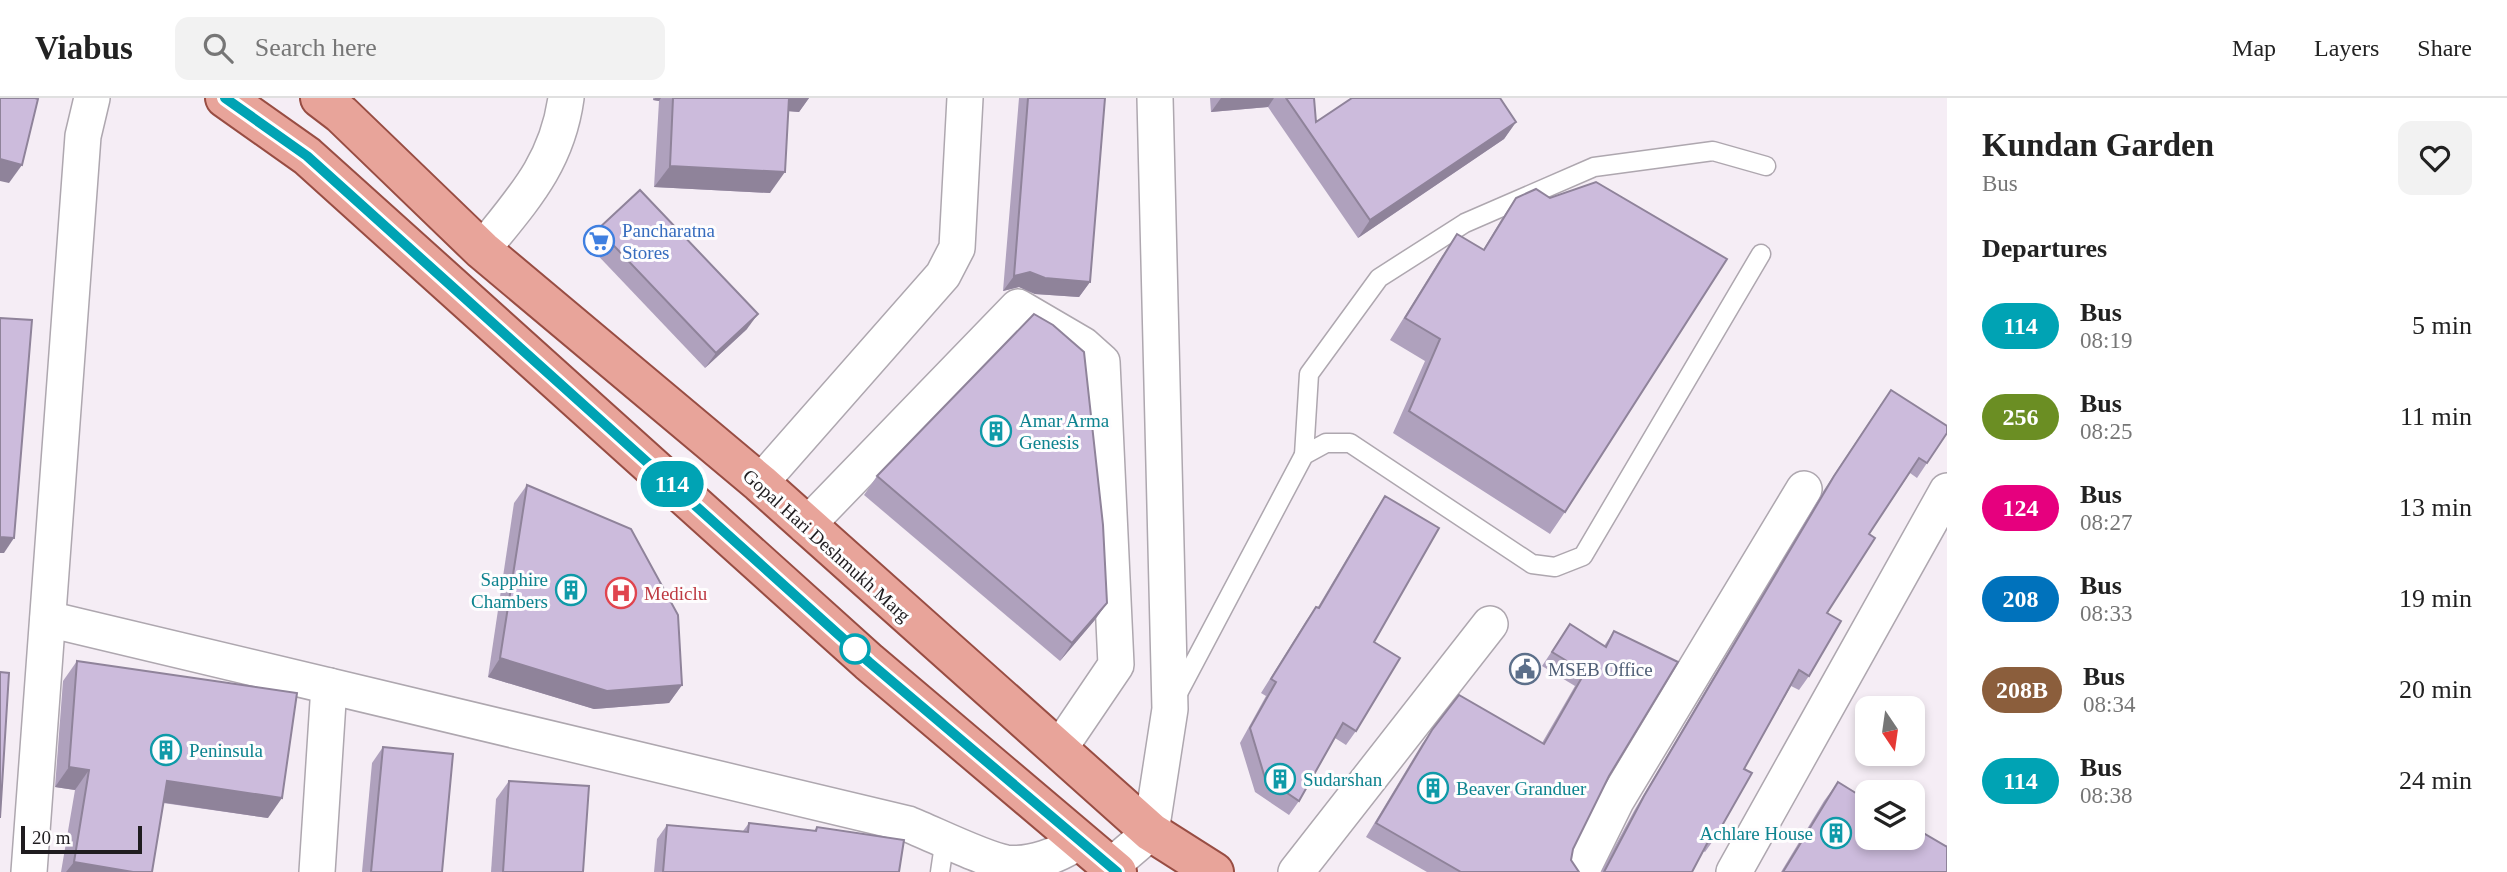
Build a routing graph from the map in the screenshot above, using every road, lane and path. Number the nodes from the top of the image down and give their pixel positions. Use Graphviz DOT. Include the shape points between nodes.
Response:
graph roads {
  1 [pos="92,98"];
  2 [pos="225,98"];
  3 [pos="320,98"];
  4 [pos="566,98"];
  5 [pos="965,98"];
  6 [pos="1156,98"];
  7 [pos="1766,166"];
  8 [pos="482,250"];
  9 [pos="1761,254"];
  10 [pos="1304,455"];
  11 [pos="760,484"];
  12 [pos="1804,488"];
  13 [pos="1947,491"];
  14 [pos="806,526"];
  15 [pos="48,619"];
  16 [pos="1490,624"];
  17 [pos="329,686"];
  18 [pos="1170,709"];
  19 [pos="1059,749"];
  20 [pos="1151,832"];
  21 [pos="1079,841"];
  22 [pos="942,855"];
  23 [pos="1013,867"];
  24 [pos="1114,870"];
  25 [pos="29,872"];
  26 [pos="317,872"];
  27 [pos="1213,872"];
  28 [pos="1296,872"];
  29 [pos="1581,872"];
  30 [pos="1734,872"];
  1 -- 15 [label="street" via="83,136"];
  2 -- 21 [label="main road" via="307,156 878,670"];
  3 -- 8 [label="main road, Gopal Hari Deshmukh Marg"];
  4 -- 8 [label="street" via="547,165"];
  5 -- 11 [label="street" via="957,248 943,275"];
  6 -- 18 [label="street"];
  7 -- 10 [label="lane" via="1713,151 1594,167 1465,223 1379,278 1309,374"];
  8 -- 11 [label="main road, Gopal Hari Deshmukh Marg"];
  9 -- 10 [label="lane" via="1583,556 1555,567 1532,564 1350,443 1326,443"];
  10 -- 18 [label="lane"];
  11 -- 14 [label="main road, Gopal Hari Deshmukh Marg"];
  12 -- 29 [label="street" via="1616,801"];
  13 -- 30 [label="street"];
  14 -- 19 [label="main road, Gopal Hari Deshmukh Marg"];
  14 -- 19 [label="street" via="1018,306 1083,345 1102,362 1116,664"];
  15 -- 17 [label="street"];
  15 -- 25 [label="street"];
  16 -- 28 [label="street"];
  17 -- 22 [label="street" via="908,824"];
  17 -- 26 [label="street"];
  18 -- 20 [label="street"];
  19 -- 20 [label="main road, Gopal Hari Deshmukh Marg"];
  20 -- 24 [label="street"];
  20 -- 27 [label="main road, Gopal Hari Deshmukh Marg"];
  21 -- 23 [label="street" via="1065,852"];
  21 -- 24 [label="main road"];
  22 -- 23 [label="street"];
}
